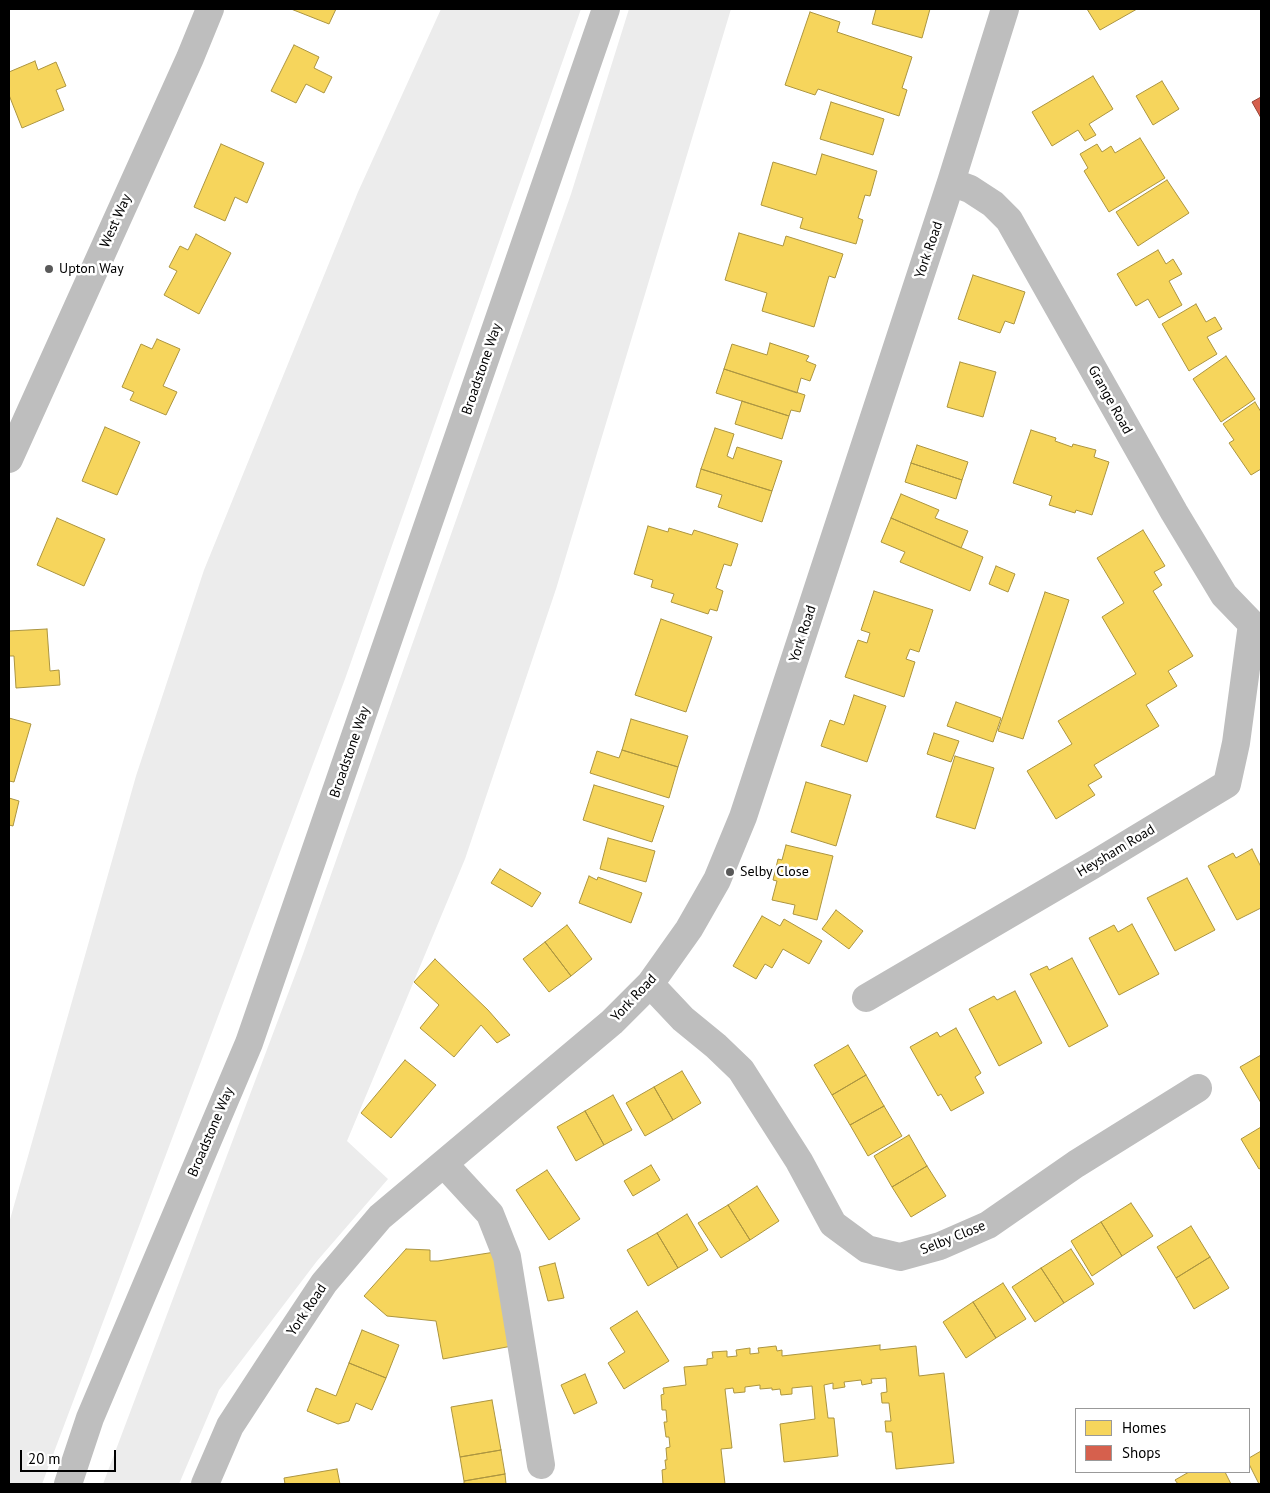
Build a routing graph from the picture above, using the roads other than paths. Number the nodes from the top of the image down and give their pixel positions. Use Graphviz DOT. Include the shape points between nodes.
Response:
graph roads {
  1 [pos="210,9"];
  2 [pos="606,9"];
  3 [pos="1005,9"];
  4 [pos="952,182"];
  5 [pos="9,459"];
  6 [pos="1257,626"];
  7 [pos="650,984"];
  8 [pos="866,998"];
  9 [pos="1198,1088"];
  10 [pos="444,1164"];
  11 [pos="541,1465"];
  12 [pos="68,1484"];
  13 [pos="205,1484"];
  1 -- 5 [label="street, West Way"];
  2 -- 12 [label="street, Broadstone Way" via="249,1043 90,1418"];
  3 -- 4 [label="street, York Road"];
  4 -- 6 [label="street, Grange Road" via="978,194 1009,220 1205,564 1224,595"];
  4 -- 7 [label="street, York Road" via="743,817 717,880 689,929"];
  6 -- 8 [label="street, Heysham Road" via="1227,784"];
  7 -- 9 [label="street, Selby Close" via="683,1019 741,1070 799,1161 833,1224 867,1249 900,1257 940,1246 988,1225 1076,1164"];
  7 -- 10 [label="street, York Road" via="612,1022"];
  10 -- 11 [label="street" via="490,1214 507,1257"];
  10 -- 13 [label="street, York Road" via="380,1217 324,1283 230,1426"];
}
